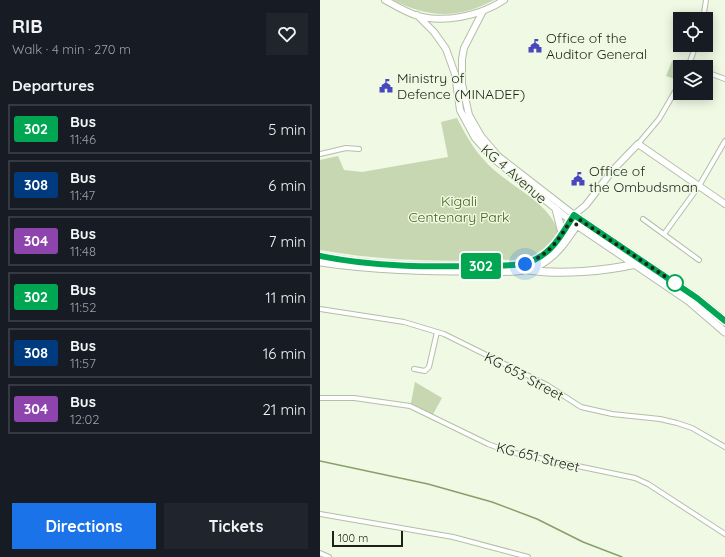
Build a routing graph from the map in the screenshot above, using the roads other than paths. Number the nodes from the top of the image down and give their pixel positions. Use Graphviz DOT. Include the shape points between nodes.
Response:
graph roads {
  1 [pos="385,0"];
  2 [pos="504,0"];
  3 [pos="706,0"];
  4 [pos="483,11"];
  5 [pos="704,12"];
  6 [pos="416,16"];
  7 [pos="713,75"];
  8 [pos="725,79"];
  9 [pos="673,95"];
  10 [pos="725,141"];
  11 [pos="638,144"];
  12 [pos="359,149"];
  13 [pos="320,154"];
  14 [pos="526,181"];
  15 [pos="699,186"];
  16 [pos="725,204"];
  17 [pos="556,209"];
  18 [pos="643,219"];
  19 [pos="575,220"];
  20 [pos="562,233"];
  21 [pos="664,234"];
  22 [pos="320,256"];
  23 [pos="699,260"];
  24 [pos="320,262"];
  25 [pos="636,264"];
  26 [pos="523,270"];
  27 [pos="320,309"];
  28 [pos="725,321"];
  29 [pos="437,332"];
  30 [pos="725,332"];
  31 [pos="414,369"];
  32 [pos="320,398"];
  33 [pos="725,447"];
  34 [pos="320,514"];
  35 [pos="725,534"];
  36 [pos="320,553"];
  37 [pos="329,557"];
  38 [pos="528,557"];
  1 -- 6 [label="main road"];
  2 -- 4 [label="main road"];
  3 -- 5 [label="street"];
  4 -- 6 [label="main road" via="442,18"];
  4 -- 14 [label="main road, KG 4 Avenue" via="464,48 462,59 462,84 466,107 473,124 490,147"];
  6 -- 14 [label="main road, KG 4 Avenue" via="434,32 446,50 455,74 458,103 475,138 495,160"];
  7 -- 8 [label="street"];
  9 -- 11 [label="street" via="659,119"];
  10 -- 15 [label="street"];
  11 -- 15 [label="main road"];
  11 -- 19 [label="main road" via="612,171"];
  12 -- 13 [label="street" via="346,148"];
  14 -- 17 [label="main road, KG 4 Avenue"];
  14 -- 19 [label="main road, KG 4 Avenue"];
  15 -- 16 [label="main road"];
  15 -- 21 [label="street"];
  17 -- 19 [label="main road, KG 4 Avenue"];
  17 -- 20 [label="main road"];
  18 -- 21 [label="street"];
  19 -- 20 [label="main road"];
  19 -- 25 [label="main road"];
  19 -- 26 [label="main road" via="552,256 538,266"];
  19 -- 28 [label="main road" via="697,298"];
  20 -- 22 [label="main road" via="551,249 525,264 386,264"];
  21 -- 23 [label="street"];
  24 -- 26 [label="main road" via="392,270"];
  25 -- 26 [label="main road" via="616,269 557,272"];
  25 -- 30 [label="main road" via="689,301"];
  27 -- 29 [label="street, KG 653 Street" via="404,322"];
  29 -- 31 [label="street" via="429,367 425,371"];
  29 -- 33 [label="street, KG 653 Street" via="547,385 581,407 612,414 660,418 692,428"];
  32 -- 35 [label="street, KG 651 Street" via="354,398 410,406 510,452 635,478"];
  34 -- 38 [label="street" via="453,537"];
  36 -- 37 [label="street"];
}
